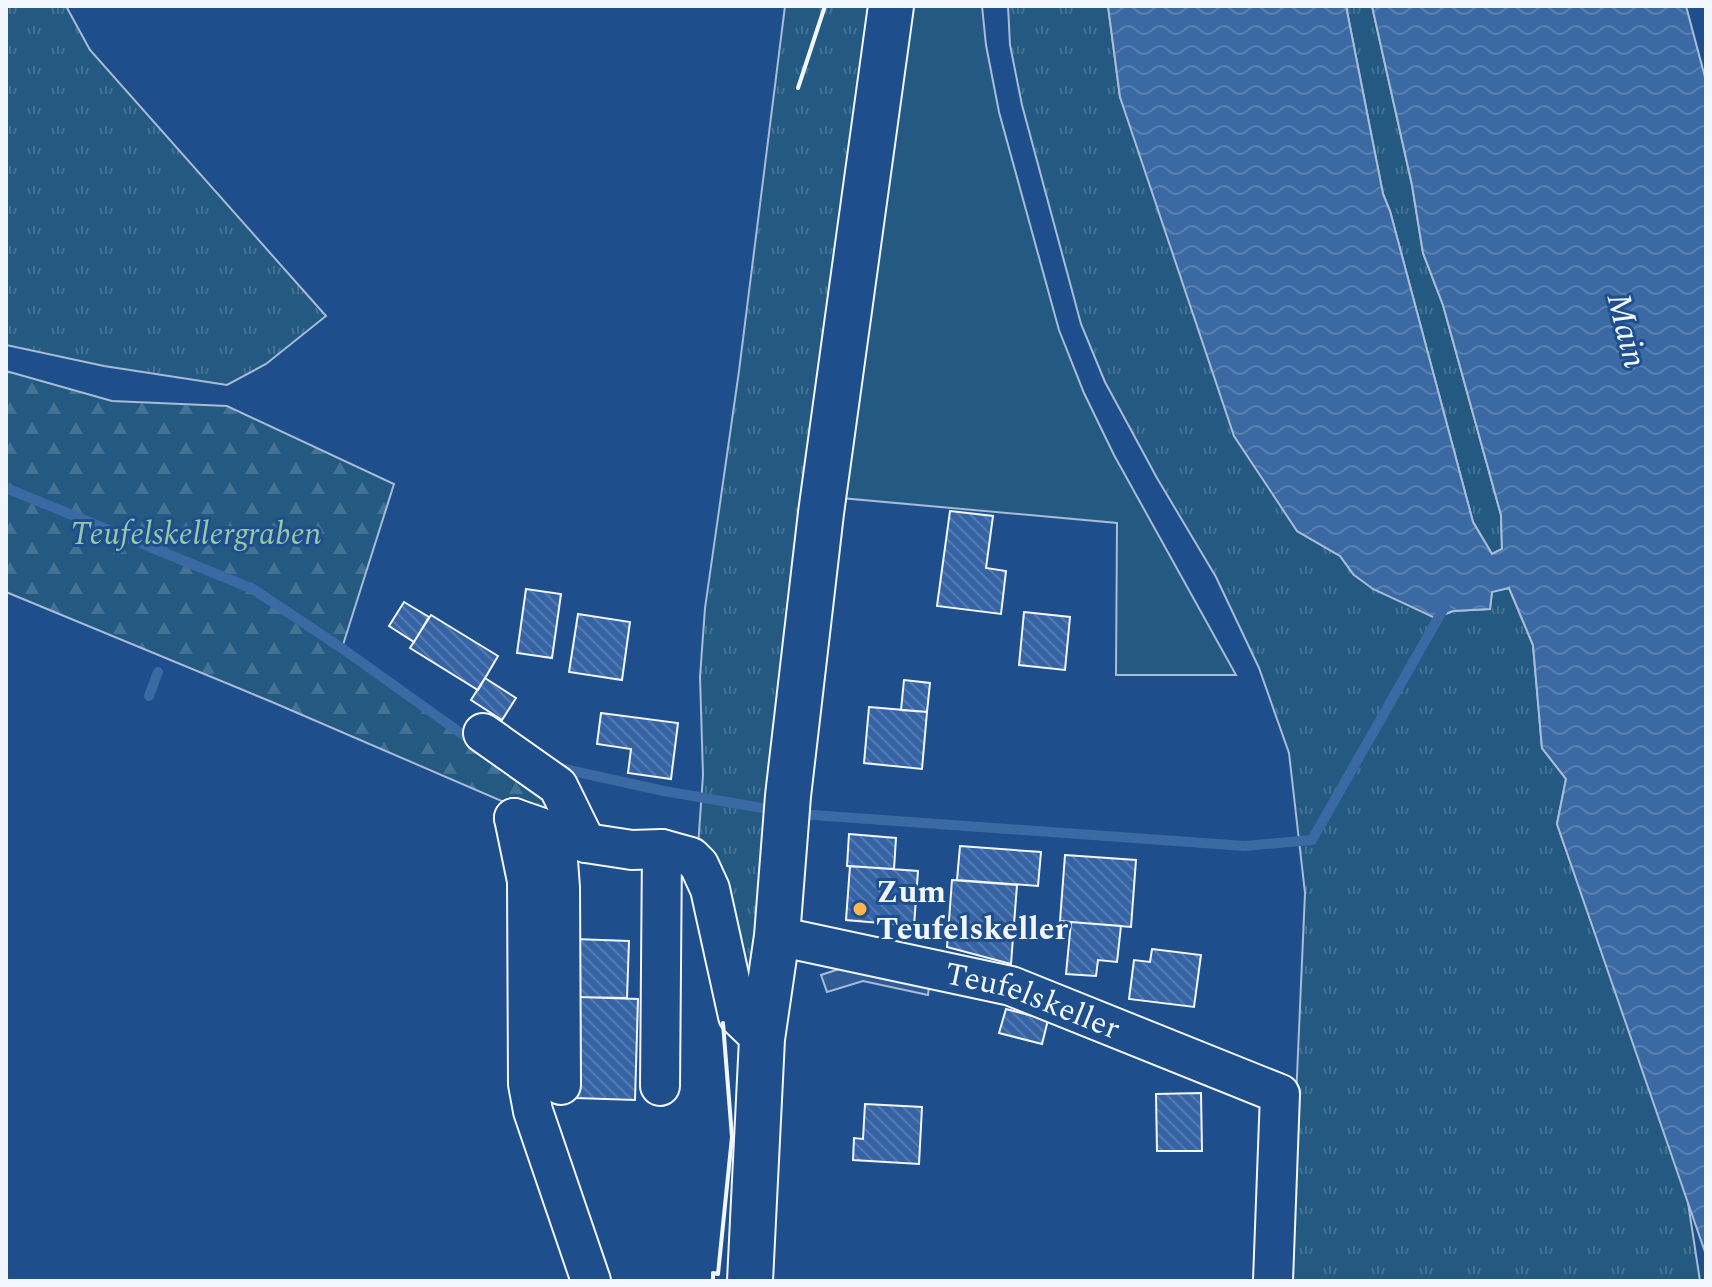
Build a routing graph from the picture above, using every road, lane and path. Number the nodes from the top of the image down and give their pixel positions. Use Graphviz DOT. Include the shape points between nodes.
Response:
graph roads {
  1 [pos="891,6"];
  2 [pos="483,733"];
  3 [pos="571,838"];
  4 [pos="662,849"];
  5 [pos="777,936"];
  6 [pos="762,1039"];
  7 [pos="561,1085"];
  8 [pos="660,1086"];
  9 [pos="591,1281"];
  10 [pos="750,1281"];
  11 [pos="1273,1281"];
  1 -- 5 [label="main road" via="821,513"];
  2 -- 3 [label="street" via="558,786"];
  3 -- 4 [label="street" via="632,850"];
  3 -- 7 [label="street" via="560,888"];
  3 -- 9 [label="street" via="514,818 527,881 528,1084"];
  4 -- 6 [label="street" via="691,857 699,865 710,889 738,1016"];
  4 -- 8 [label="street"];
  5 -- 6 [label="main road"];
  5 -- 11 [label="street, Teufelskeller" via="1011,986 1280,1094"];
  6 -- 10 [label="main road"];
}
